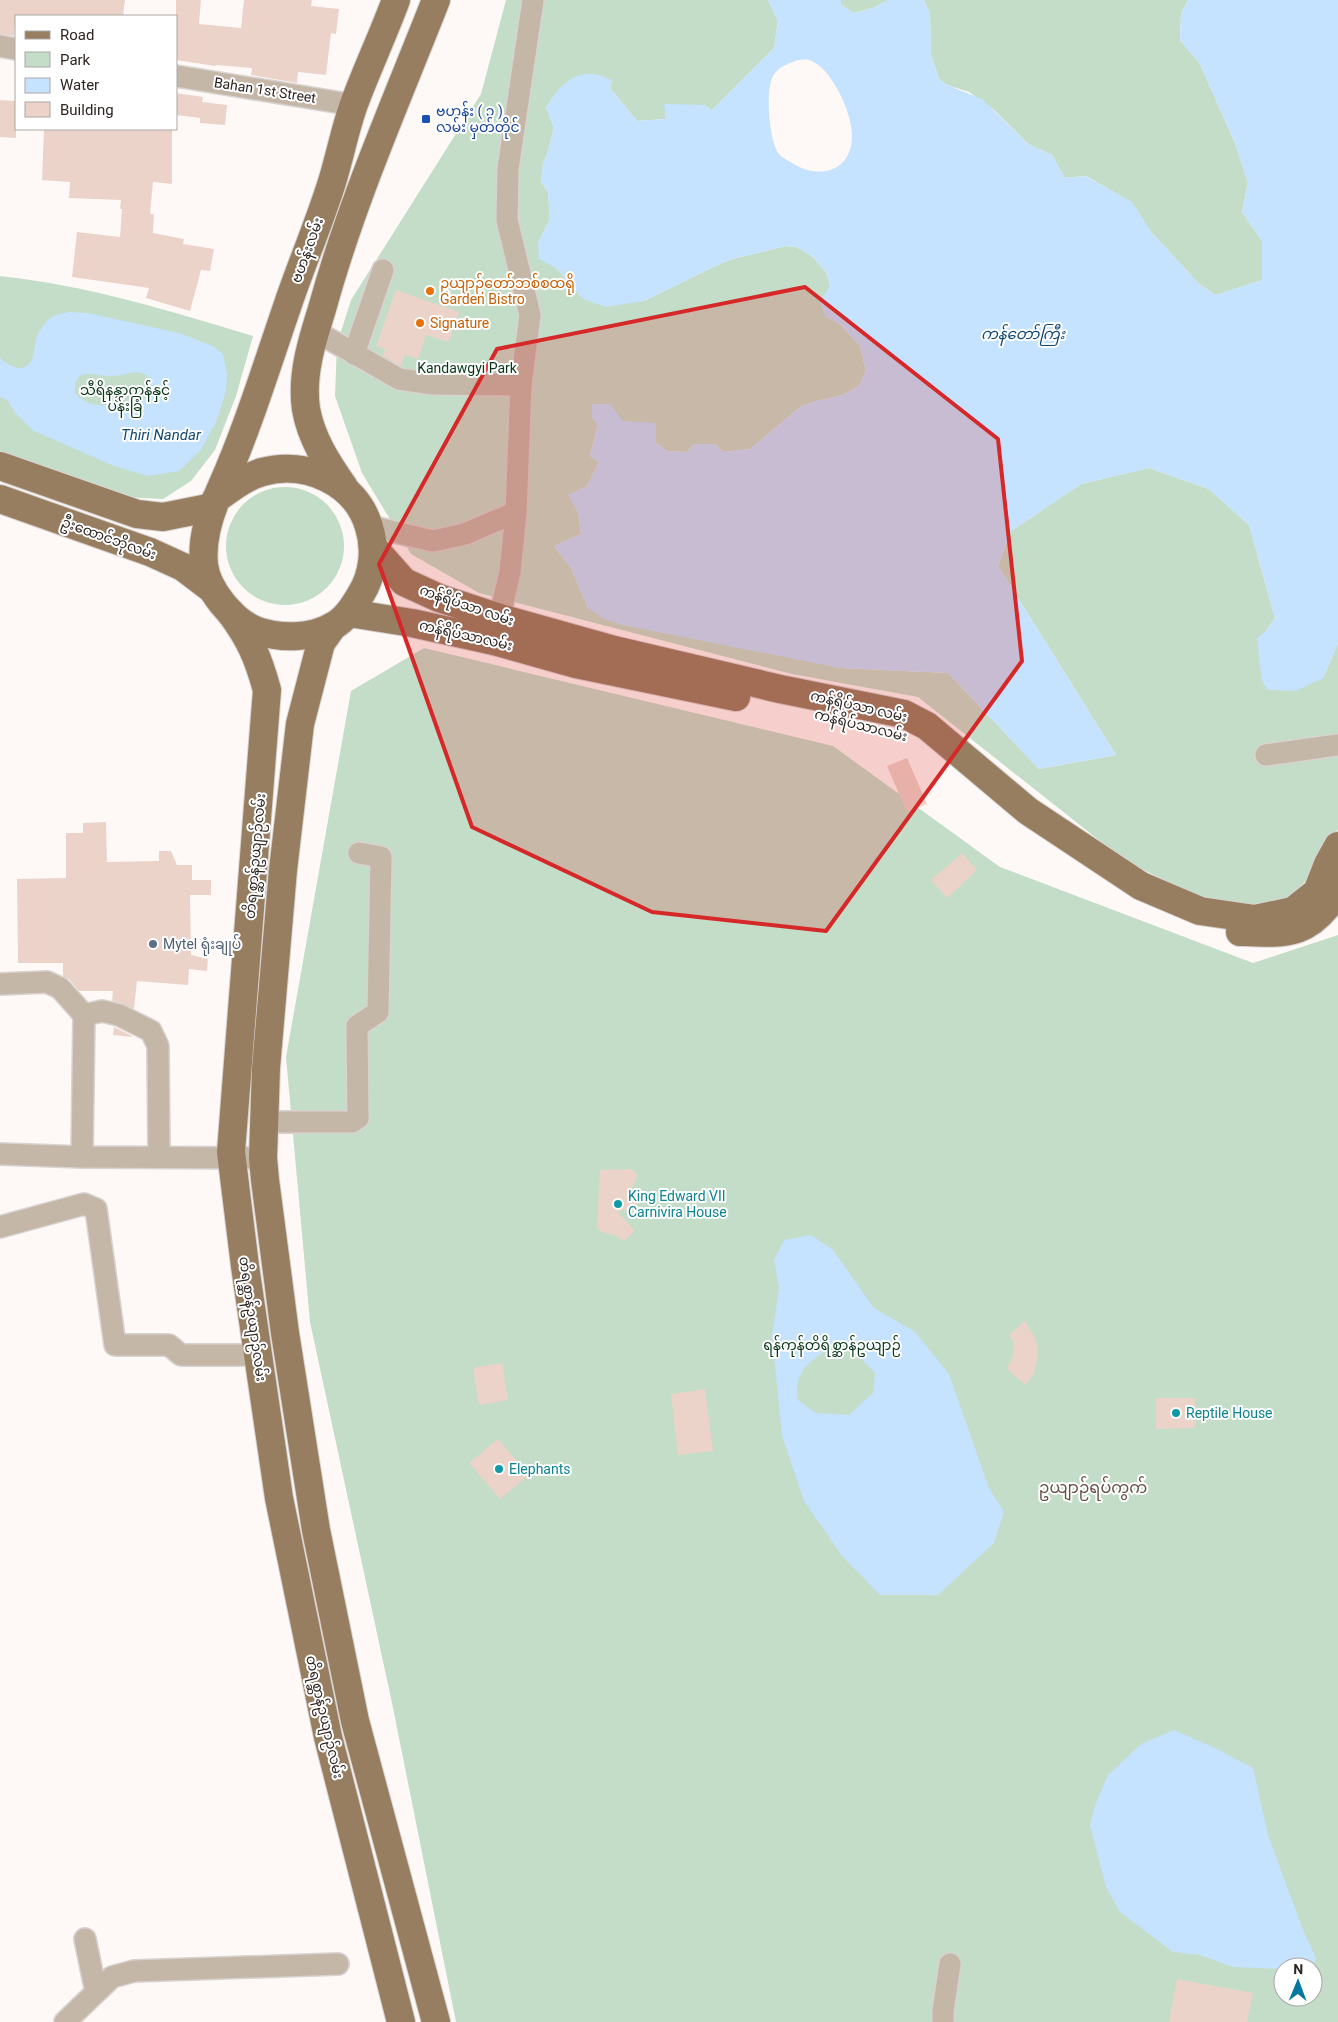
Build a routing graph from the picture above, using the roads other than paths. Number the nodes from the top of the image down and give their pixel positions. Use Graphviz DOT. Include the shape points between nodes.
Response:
graph roads {
  1 [pos="436,0"];
  2 [pos="533,0"];
  3 [pos="390,1"];
  4 [pos="0,46"];
  5 [pos="15,49"];
  6 [pos="178,76"];
  7 [pos="354,105"];
  8 [pos="383,270"];
  9 [pos="315,331"];
  10 [pos="354,354"];
  11 [pos="522,386"];
  12 [pos="0,466"];
  13 [pos="346,490"];
  14 [pos="0,499"];
  15 [pos="214,503"];
  16 [pos="516,512"];
  17 [pos="371,537"];
  18 [pos="212,589"];
  19 [pos="230,612"];
  20 [pos="341,620"];
  21 [pos="497,630"];
  22 [pos="1338,746"];
  23 [pos="1266,755"];
  24 [pos="986,788"];
  25 [pos="1338,846"];
  26 [pos="359,853"];
  27 [pos="1338,892"];
  28 [pos="0,984"];
  29 [pos="84,1015"];
  30 [pos="264,1122"];
  31 [pos="0,1154"];
  32 [pos="82,1157"];
  33 [pos="159,1157"];
  34 [pos="232,1158"];
  35 [pos="263,1158"];
  36 [pos="0,1227"];
  37 [pos="258,1355"];
  38 [pos="85,1938"];
  39 [pos="338,1964"];
  40 [pos="950,1964"];
  41 [pos="96,1992"];
  42 [pos="65,2022"];
  43 [pos="401,2022"];
  44 [pos="436,2022"];
  45 [pos="944,2022"];
  1 -- 9 [label="main road" via="389,114 331,276"];
  2 -- 11 [label="street" via="508,169 507,220 530,315"];
  3 -- 7 [label="main road, ဗဟန်းလမ်း"];
  4 -- 5 [label="street"];
  6 -- 7 [label="street, Bahan 1st Street"];
  7 -- 15 [label="main road, ဗဟန်းလမ်း" via="332,182 235,458"];
  8 -- 10 [label="street"];
  9 -- 10 [label="street"];
  9 -- 13 [label="main road" via="306,376 306,409 316,441"];
  10 -- 11 [label="street" via="399,378 433,384"];
  11 -- 16 [label="street"];
  12 -- 15 [label="main road" via="137,514 164,517"];
  13 -- 15 [label="main road" via="328,478 306,470 282,468 259,473"];
  13 -- 17 [label="main road" via="360,507"];
  14 -- 18 [label="main road, ဦးထောင်ဘိုလမ်း" via="150,552 184,568"];
  15 -- 18 [label="main road" via="203,545 204,568"];
  16 -- 17 [label="street" via="465,534 433,541"];
  16 -- 21 [label="street" via="510,572"];
  17 -- 20 [label="main road" via="372,565 365,588"];
  17 -- 21 [label="main road, ကန်ရိပ်သာ လမ်း" via="404,582"];
  18 -- 19 [label="main road"];
  19 -- 20 [label="main road" via="253,630 280,637 308,634"];
  19 -- 34 [label="main road, တိရစ္ဆာန်ဥယျာဉ်လမ်း" via="247,635 268,690 237,1059"];
  20 -- 21 [label="main road, ကန်ရိပ်သာလမ်း"];
  20 -- 30 [label="main road, တိရစ္ဆာန်ဥယျာဉ်လမ်း" via="321,643 300,724 282,870"];
  21 -- 24 [label="main road, ကန်ရိပ်သာလမ်း" via="576,664 900,733 916,739"];
  22 -- 23 [label="street"];
  24 -- 25 [label="main road" via="1028,811 1141,886 1200,911 1255,919 1292,911 1317,892"];
  24 -- 27 [label="main road, ကန်ရိပ်သာလမ်း" via="1097,876 1179,918 1212,929 1278,934 1306,926 1328,907"];
  26 -- 30 [label="street" via="381,857 378,1012 357,1026 358,1118 352,1122"];
  28 -- 29 [label="street" via="47,982 63,991"];
  29 -- 32 [label="street"];
  29 -- 33 [label="street" via="102,1011 119,1015 151,1031 158,1046"];
  30 -- 35 [label="main road, တိရစ္ဆာန်ဥယျာဉ်လမ်း"];
  31 -- 32 [label="street"];
  32 -- 33 [label="street"];
  33 -- 34 [label="street"];
  34 -- 35 [label="street"];
  34 -- 37 [label="main road, တိရစ္ဆာန်ဥယျာဉ်လမ်း"];
  35 -- 44 [label="main road, တိရစ္ဆာန်ဥယျာဉ်လမ်း" via="285,1333 316,1530 355,1721"];
  36 -- 37 [label="street" via="84,1204 96,1209 115,1345 169,1345 181,1355"];
  37 -- 43 [label="main road, တိရစ္ဆာန်ဥယျာဉ်လမ်း" via="280,1498 328,1737"];
  38 -- 41 [label="street"];
  39 -- 41 [label="street" via="134,1971 112,1977"];
  40 -- 45 [label="street"];
  41 -- 42 [label="street"];
}
